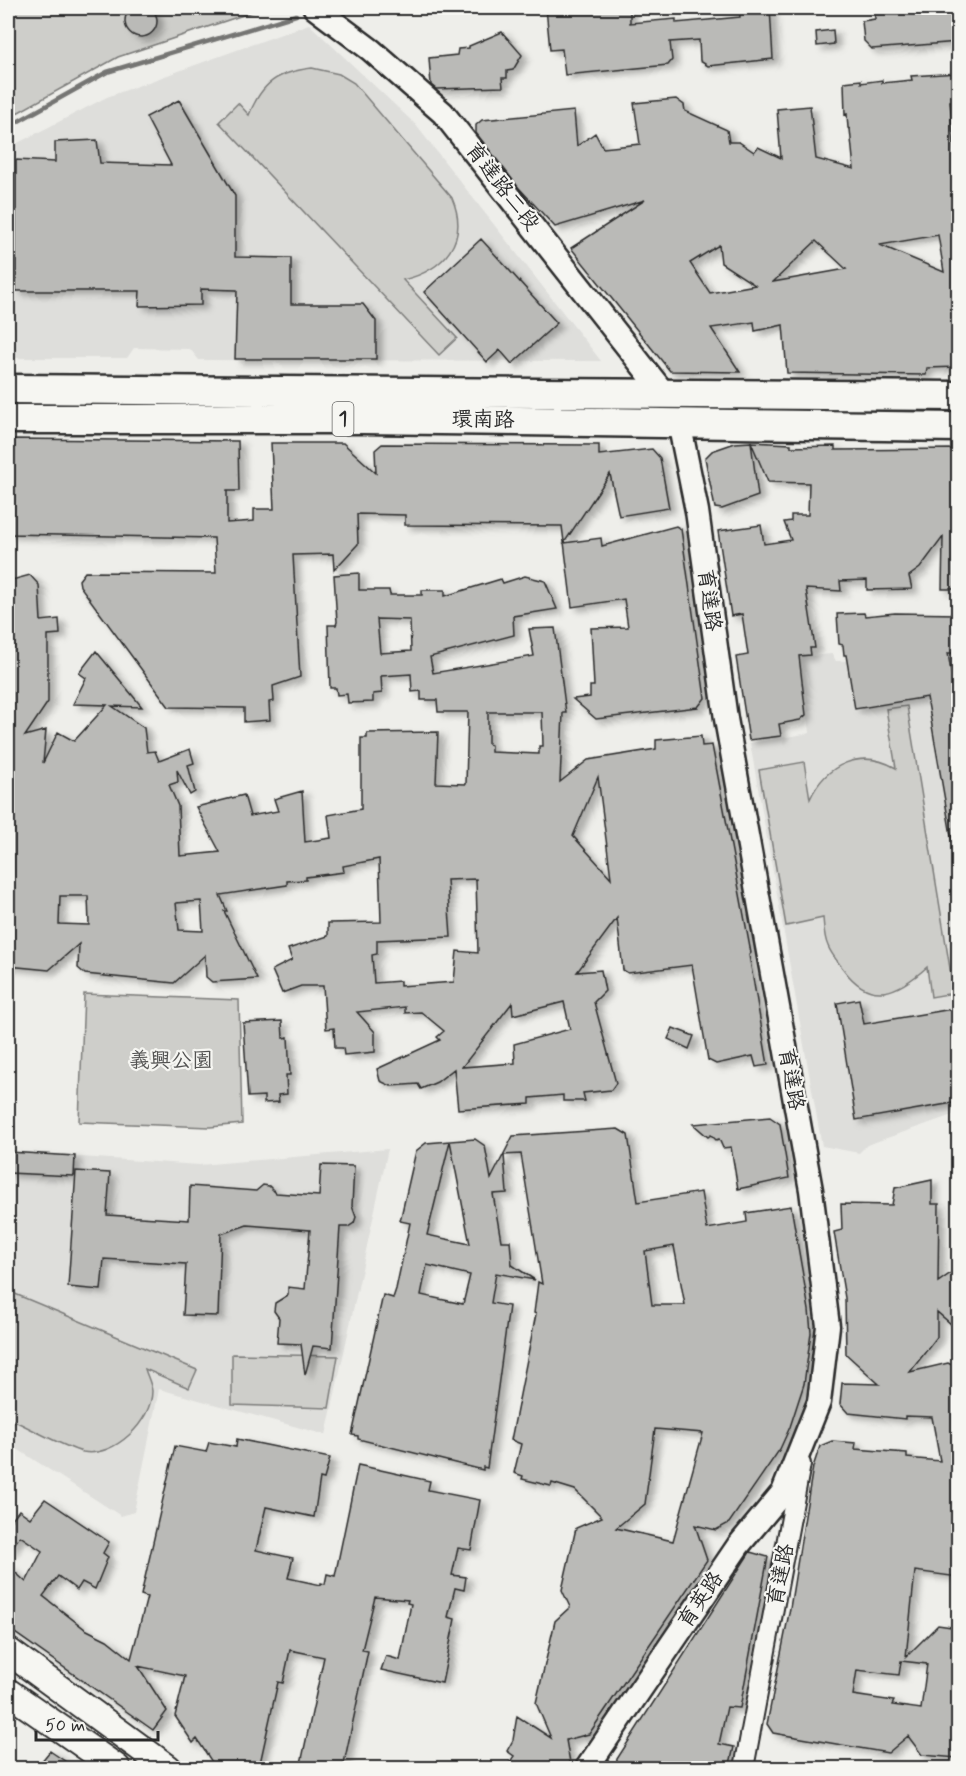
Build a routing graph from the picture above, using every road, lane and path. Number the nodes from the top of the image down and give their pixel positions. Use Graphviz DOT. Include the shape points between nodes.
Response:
graph roads {
  1 [pos="315,8"];
  2 [pos="8,389"];
  3 [pos="161,389"];
  4 [pos="663,392"];
  5 [pos="958,396"];
  6 [pos="163,418"];
  7 [pos="8,419"];
  8 [pos="679,422"];
  9 [pos="958,427"];
  10 [pos="808,1429"];
  11 [pos="8,1651"];
  12 [pos="8,1692"];
  13 [pos="117,1768"];
  14 [pos="168,1768"];
  15 [pos="587,1768"];
  16 [pos="744,1768"];
  1 -- 4 [label="street, 育達路二段" via="371,50 443,113"];
  2 -- 3 [label="main road, 環南路 / 1"];
  3 -- 4 [label="main road, 環南路 / 1"];
  3 -- 6 [label="main road"];
  4 -- 5 [label="main road, 環南路 / 1"];
  4 -- 8 [label="street, 育達路"];
  6 -- 7 [label="main road, 環南路 / 1"];
  6 -- 8 [label="main road, 環南路 / 1"];
  8 -- 9 [label="main road, 環南路 / 1"];
  8 -- 10 [label="street, 育達路" via="697,510 726,719 821,1255 828,1326 819,1402"];
  10 -- 15 [label="street, 育英路" via="783,1492 738,1546"];
  10 -- 16 [label="street, 育達路"];
  11 -- 14 [label="main road"];
  12 -- 13 [label="main road"];
}
